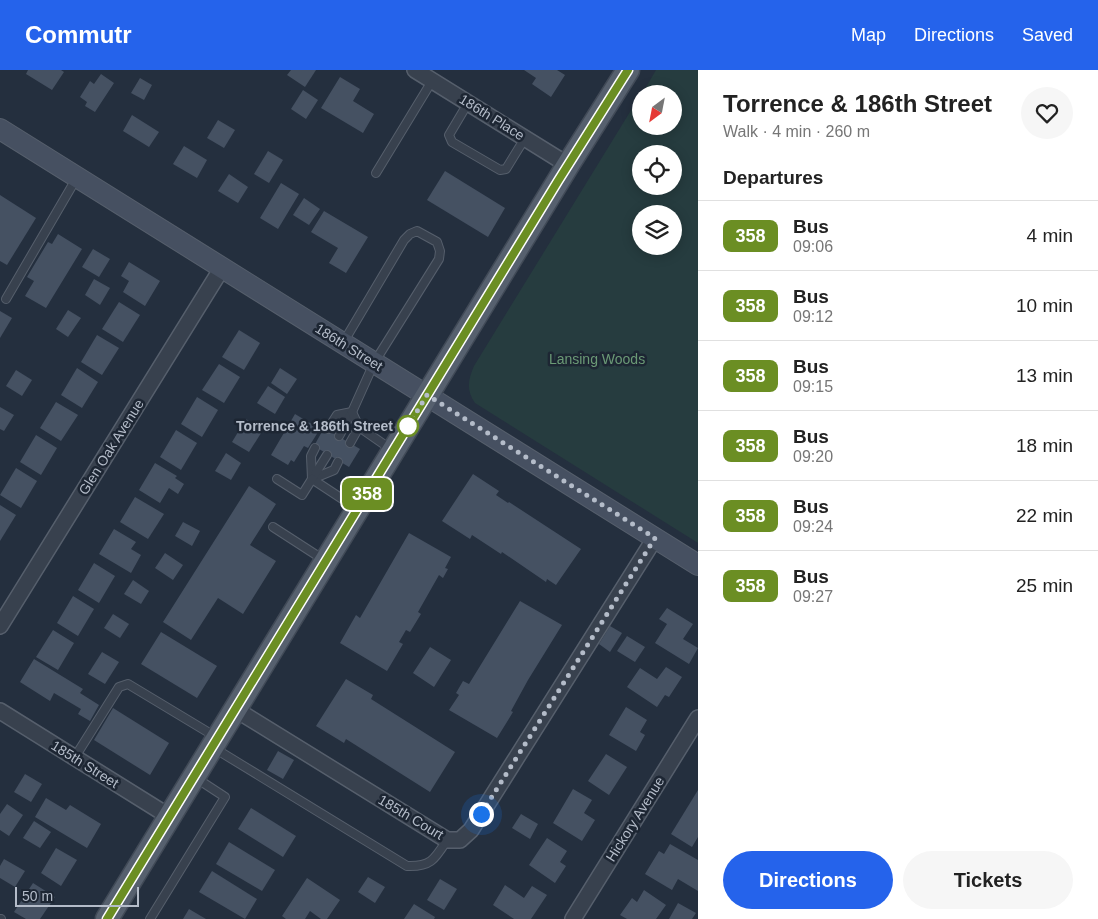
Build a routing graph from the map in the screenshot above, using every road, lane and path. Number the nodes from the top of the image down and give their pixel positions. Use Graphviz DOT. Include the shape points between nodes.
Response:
graph roads {
  1 [pos="415,70"];
  2 [pos="628,70"];
  3 [pos="432,81"];
  4 [pos="468,103"];
  5 [pos="0,129"];
  6 [pos="525,138"];
  7 [pos="568,165"];
  8 [pos="376,173"];
  9 [pos="77,177"];
  10 [pos="222,268"];
  11 [pos="6,299"];
  12 [pos="343,343"];
  13 [pos="374,363"];
  14 [pos="427,395"];
  15 [pos="352,412"];
  16 [pos="359,427"];
  17 [pos="328,429"];
  18 [pos="339,436"];
  19 [pos="350,443"];
  20 [pos="315,448"];
  21 [pos="393,451"];
  22 [pos="327,455"];
  23 [pos="338,462"];
  24 [pos="277,479"];
  25 [pos="312,479"];
  26 [pos="358,509"];
  27 [pos="273,527"];
  28 [pos="655,538"];
  29 [pos="326,561"];
  30 [pos="698,565"];
  31 [pos="0,626"];
  32 [pos="235,709"];
  33 [pos="0,711"];
  34 [pos="698,718"];
  35 [pos="692,741"];
  36 [pos="215,742"];
  37 [pos="75,758"];
  38 [pos="194,777"];
  39 [pos="170,817"];
  40 [pos="447,840"];
  41 [pos="107,919"];
  42 [pos="150,919"];
  43 [pos="573,919"];
  1 -- 3 [label="street, 186th Place"];
  2 -- 7 [label="main road"];
  3 -- 4 [label="street, 186th Place"];
  3 -- 8 [label="lane"];
  4 -- 6 [label="street, 186th Place"];
  4 -- 6 [label="lane" via="449,135 452,142 500,170 506,169"];
  5 -- 9 [label="street, 186th Street"];
  6 -- 7 [label="street, 186th Place"];
  7 -- 14 [label="main road"];
  9 -- 10 [label="street, 186th Street"];
  9 -- 11 [label="lane"];
  10 -- 12 [label="street, 186th Street"];
  10 -- 31 [label="street, Glen Oak Avenue"];
  12 -- 13 [label="street, 186th Street"];
  12 -- 13 [label="lane" via="404,240 417,231 437,242 439,260"];
  13 -- 14 [label="street, 186th Street"];
  13 -- 15 [label="lane"];
  14 -- 21 [label="main road"];
  14 -- 28 [label="street, 186th Street"];
  15 -- 16 [label="lane"];
  15 -- 17 [label="lane" via="336,415"];
  15 -- 18 [label="lane"];
  16 -- 19 [label="lane"];
  16 -- 21 [label="lane"];
  20 -- 25 [label="lane" via="311,456"];
  21 -- 26 [label="main road"];
  22 -- 25 [label="lane"];
  23 -- 25 [label="lane" via="334,470"];
  24 -- 25 [label="lane" via="302,495"];
  25 -- 26 [label="lane"];
  26 -- 29 [label="main road"];
  27 -- 29 [label="lane"];
  28 -- 30 [label="street, 186th Street"];
  28 -- 40 [label="street, 185th Court" via="471,830 460,840"];
  29 -- 32 [label="main road"];
  32 -- 36 [label="main road"];
  32 -- 40 [label="street, 185th Court"];
  33 -- 37 [label="street, 185th Street"];
  34 -- 35 [label="street, Hickory Avenue"];
  35 -- 43 [label="street, Hickory Avenue"];
  36 -- 37 [label="lane" via="128,684 119,687"];
  36 -- 38 [label="main road"];
  36 -- 40 [label="lane" via="407,866 420,866 436,858"];
  37 -- 39 [label="street, 185th Street"];
  38 -- 39 [label="main road"];
  38 -- 42 [label="lane" via="225,796"];
  39 -- 41 [label="main road"];
}
